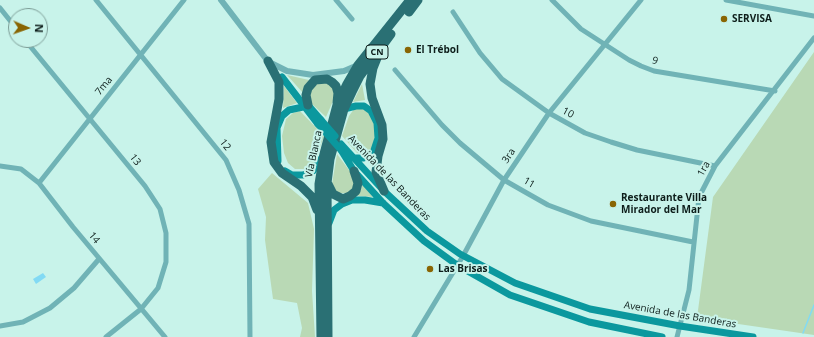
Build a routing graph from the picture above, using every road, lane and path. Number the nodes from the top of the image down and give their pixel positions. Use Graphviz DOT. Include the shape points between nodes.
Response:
graph roads {
  1 [pos="96,0"];
  2 [pos="184,0"];
  3 [pos="221,0"];
  4 [pos="336,0"];
  5 [pos="410,0"];
  6 [pos="418,0"];
  7 [pos="552,0"];
  8 [pos="640,0"];
  9 [pos="726,0"];
  10 [pos="0,8"];
  11 [pos="453,12"];
  12 [pos="814,16"];
  13 [pos="8,18"];
  14 [pos="352,19"];
  15 [pos="814,38"];
  16 [pos="383,44"];
  17 [pos="604,44"];
  18 [pos="31,48"];
  19 [pos="141,55"];
  20 [pos="268,61"];
  21 [pos="358,65"];
  22 [pos="396,70"];
  23 [pos="282,77"];
  24 [pos="774,91"];
  25 [pos="305,106"];
  26 [pos="341,107"];
  27 [pos="549,113"];
  28 [pos="89,120"];
  29 [pos="341,147"];
  30 [pos="324,154"];
  31 [pos="355,158"];
  32 [pos="0,166"];
  33 [pos="715,166"];
  34 [pos="354,170"];
  35 [pos="504,180"];
  36 [pos="38,183"];
  37 [pos="327,183"];
  38 [pos="384,191"];
  39 [pos="383,203"];
  40 [pos="319,216"];
  41 [pos="327,227"];
  42 [pos="693,242"];
  43 [pos="463,256"];
  44 [pos="99,259"];
  45 [pos="457,265"];
  46 [pos="141,309"];
  47 [pos="0,326"];
  48 [pos="680,326"];
  49 [pos="106,337"];
  50 [pos="165,337"];
  51 [pos="250,337"];
  52 [pos="321,337"];
  53 [pos="328,337"];
  54 [pos="414,337"];
  55 [pos="662,337"];
  56 [pos="677,337"];
  57 [pos="753,337"];
  1 -- 19 [label="street, 12"];
  2 -- 19 [label="street, 7ma"];
  3 -- 20 [label="street, Avenida de las Banderas"];
  4 -- 14 [label="street"];
  5 -- 21 [label="highway, Vía Blanca / CN"];
  6 -- 16 [label="highway, Vía Blanca / CN"];
  7 -- 17 [label="street, 9" via="581,29"];
  8 -- 17 [label="street, 3ra"];
  9 -- 12 [label="street"];
  10 -- 13 [label="street"];
  11 -- 27 [label="street, 10" via="480,53 502,79"];
  15 -- 24 [label="street, 1ra"];
  16 -- 26 [label="highway, Vía Blanca / CN"];
  16 -- 38 [label="highway" via="373,68 370,84 372,98 382,125 383,139 376,172"];
  17 -- 24 [label="street, 9" via="629,60 654,70"];
  17 -- 27 [label="street, 3ra"];
  18 -- 28 [label="street, 13"];
  19 -- 28 [label="street, 7ma"];
  19 -- 51 [label="street, 12" via="226,160 239,190 248,224"];
  20 -- 21 [label="street" via="287,71 313,75 344,71"];
  20 -- 23 [label="street, Avenida de las Banderas"];
  20 -- 40 [label="highway" via="279,82 279,99 271,142 274,162 282,173 312,197"];
  21 -- 26 [label="highway, Vía Blanca / CN"];
  22 -- 35 [label="street, 11" via="442,125"];
  23 -- 25 [label="main road, Avenida de las Banderas"];
  24 -- 33 [label="street, 1ra"];
  25 -- 26 [label="highway" via="308,88 315,80 328,79 336,86"];
  25 -- 29 [label="main road, Avenida de las Banderas, bridge"];
  25 -- 30 [label="main road" via="289,110 282,116 277,128 278,161 284,170 292,175 303,175 313,171"];
  26 -- 30 [label="highway, Vía Blanca / CN"];
  26 -- 31 [label="main road" via="364,106 377,123 378,138 373,153 364,158"];
  26 -- 37 [label="highway, Vía Blanca / CN"];
  27 -- 33 [label="street, 10" via="610,142"];
  27 -- 35 [label="street, 3ra"];
  28 -- 36 [label="street, 7ma"];
  28 -- 46 [label="street, 13" via="160,209 166,233 166,262 158,288"];
  29 -- 31 [label="main road, Avenida de las Banderas"];
  29 -- 34 [label="main road, Avenida de las Banderas"];
  30 -- 40 [label="highway, Vía Blanca / CN" via="319,184"];
  31 -- 38 [label="main road, Avenida de las Banderas"];
  32 -- 36 [label="street, 14" via="20,168"];
  33 -- 42 [label="street, 1ra" via="699,197"];
  34 -- 37 [label="highway" via="358,183 356,191 350,196 343,199 334,194"];
  34 -- 39 [label="main road, Avenida de las Banderas"];
  35 -- 42 [label="street, 11" via="548,205 591,221"];
  35 -- 43 [label="street, 3ra"];
  36 -- 44 [label="street, 14"];
  37 -- 41 [label="highway, Vía Blanca / CN"];
  38 -- 43 [label="main road, Avenida de las Banderas" via="427,232"];
  39 -- 41 [label="main road" via="352,200 342,204 334,210"];
  39 -- 45 [label="main road, Avenida de las Banderas" via="424,242"];
  40 -- 52 [label="highway, Vía Blanca / CN"];
  41 -- 53 [label="highway, Vía Blanca / CN"];
  42 -- 48 [label="street, 1ra" via="689,290"];
  43 -- 45 [label="street, 3ra"];
  43 -- 48 [label="main road, Avenida de las Banderas" via="515,283 590,309"];
  44 -- 46 [label="street, 14"];
  44 -- 47 [label="street" via="74,288 50,308 23,322"];
  45 -- 54 [label="street, 3ra"];
  45 -- 55 [label="main road, Avenida de las Banderas" via="510,295 588,322"];
  46 -- 49 [label="street, 13"];
  46 -- 50 [label="street, 14"];
  48 -- 56 [label="street, 1ra"];
  48 -- 57 [label="main road, Avenida de las Banderas"];
}
